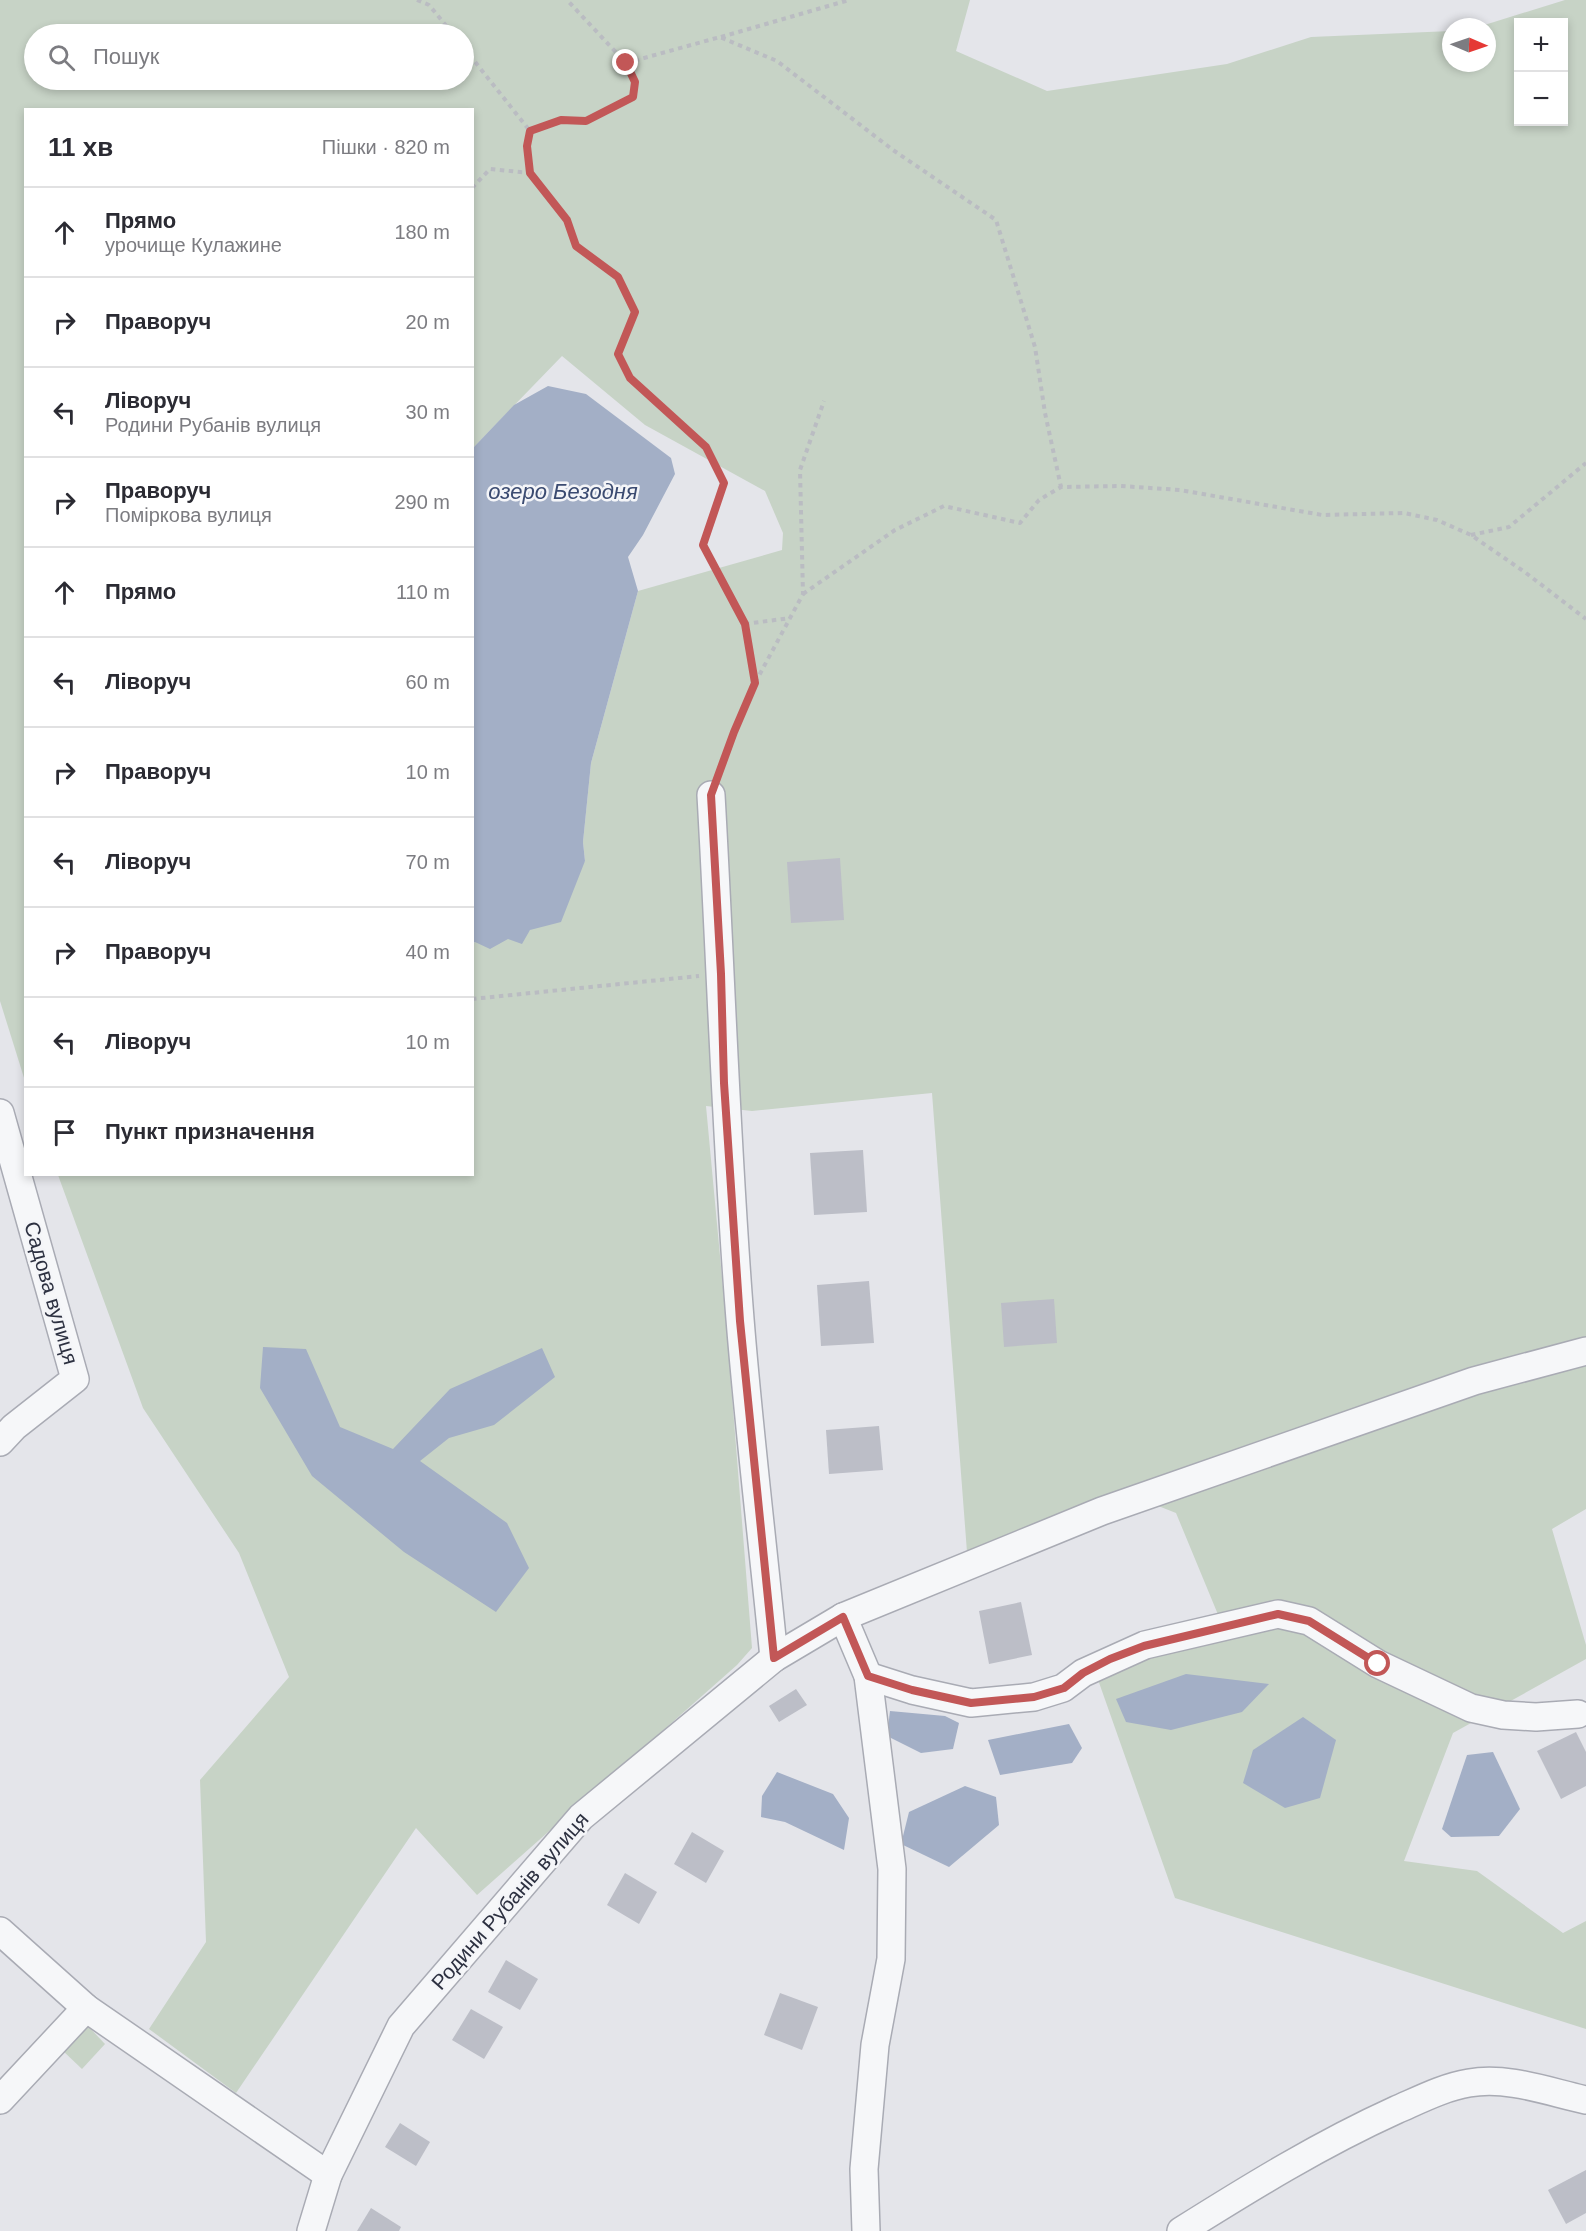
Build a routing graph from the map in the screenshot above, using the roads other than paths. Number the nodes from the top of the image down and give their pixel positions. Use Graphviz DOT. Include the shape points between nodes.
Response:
graph roads {
  1 [pos="711,795"];
  2 [pos="0,1113"];
  3 [pos="1586,1351"];
  4 [pos="0,1442"];
  5 [pos="843,1617"];
  6 [pos="774,1658"];
  7 [pos="868,1676"];
  8 [pos="1578,1714"];
  9 [pos="0,1931"];
  10 [pos="86,2008"];
  11 [pos="0,2100"];
  12 [pos="1586,2100"];
  13 [pos="328,2175"];
  14 [pos="311,2231"];
  15 [pos="866,2231"];
  16 [pos="1181,2231"];
  1 -- 6 [label="street" via="740,1321"];
  2 -- 4 [label="street, Садова вулиця" via="75,1379"];
  3 -- 5 [label="street, Родини Рубанів вулиця" via="1474,1381 1102,1511"];
  5 -- 6 [label="street, Родини Рубанів вулиця"];
  5 -- 7 [label="street"];
  6 -- 13 [label="street, Родини Рубанів вулиця" via="573,1826 401,2026"];
  7 -- 8 [label="street" via="971,1703 1034,1697 1064,1688 1083,1673 1144,1646 1278,1614 1309,1621 1378,1664 1471,1708 1536,1717"];
  7 -- 15 [label="street" via="892,1880 891,1959 875,2045 864,2169"];
  9 -- 10 [label="street"];
  10 -- 11 [label="street"];
  10 -- 13 [label="street"];
  12 -- 16 [label="street" via="1511,2082 1469,2083 1428,2096 1294,2161"];
  13 -- 14 [label="street, Родини Рубанів вулиця"];
}
